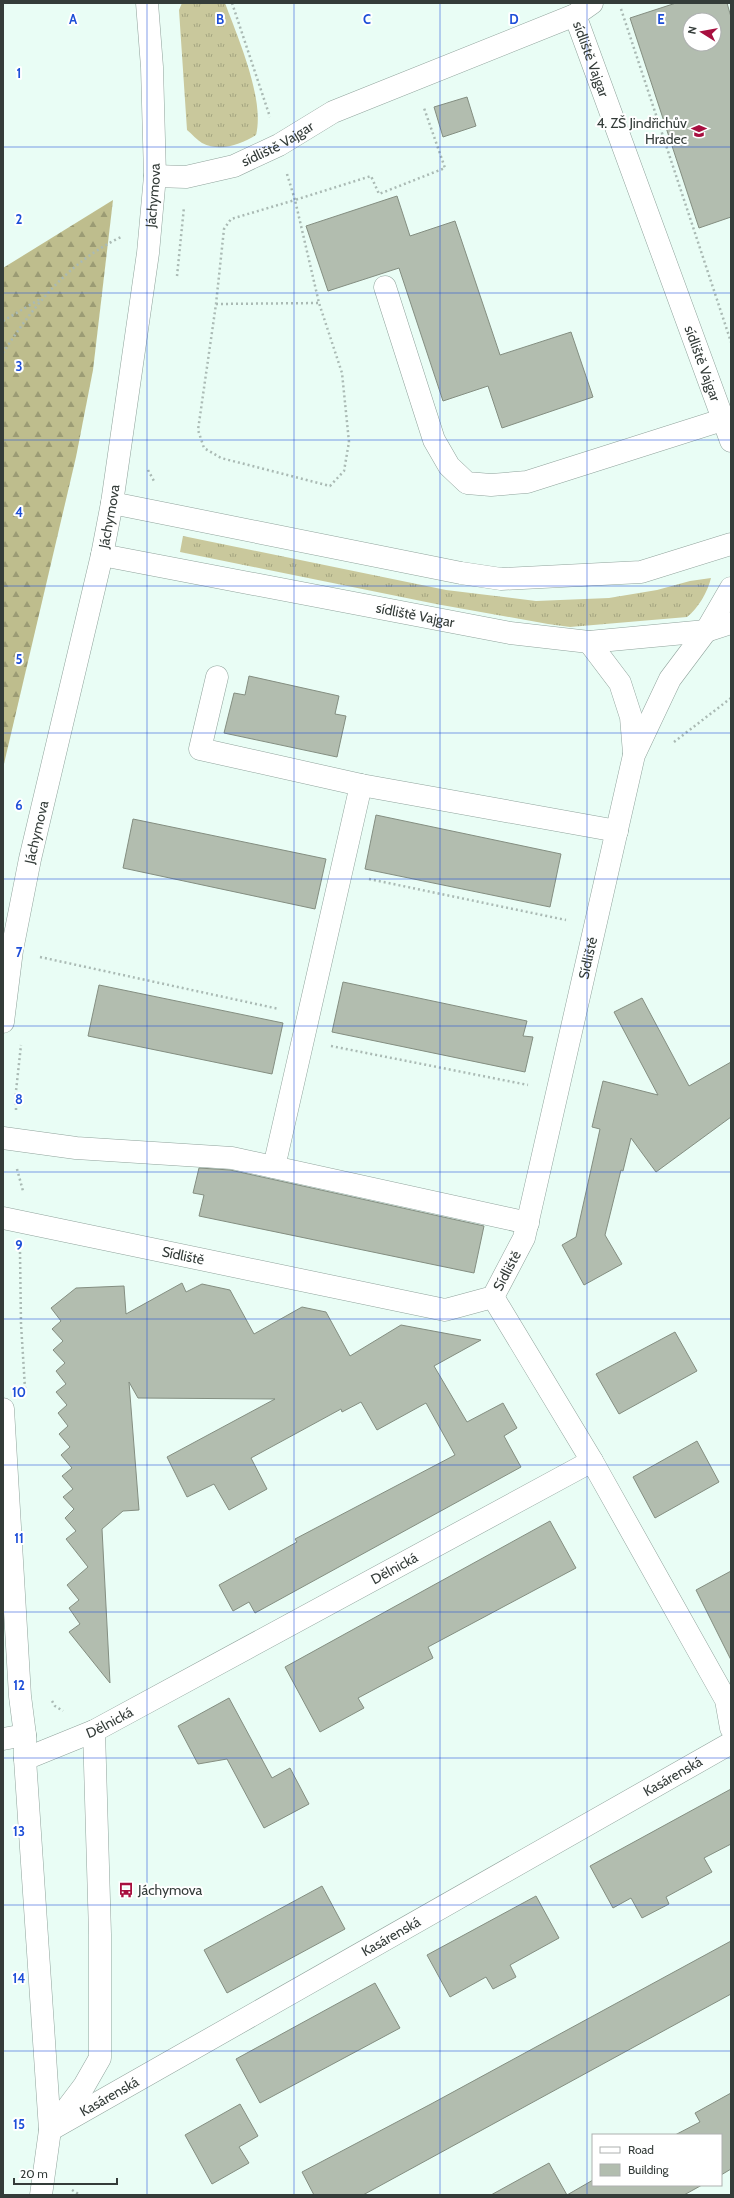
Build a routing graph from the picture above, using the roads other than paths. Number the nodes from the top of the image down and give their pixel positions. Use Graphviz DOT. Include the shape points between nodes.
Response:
graph roads {
  1 [pos="147,3"];
  2 [pos="584,9"];
  3 [pos="154,176"];
  4 [pos="385,287"];
  5 [pos="722,420"];
  6 [pos="731,441"];
  7 [pos="112,503"];
  8 [pos="731,544"];
  9 [pos="102,555"];
  10 [pos="731,588"];
  11 [pos="731,623"];
  12 [pos="706,631"];
  13 [pos="589,642"];
  14 [pos="217,677"];
  15 [pos="634,755"];
  16 [pos="360,785"];
  17 [pos="617,831"];
  18 [pos="3,1022"];
  19 [pos="10,1139"];
  20 [pos="274,1167"];
  21 [pos="3,1218"];
  22 [pos="528,1223"];
  23 [pos="493,1297"];
  24 [pos="3,1409"];
  25 [pos="592,1461"];
  26 [pos="731,1728"];
  27 [pos="94,1731"];
  28 [pos="25,1735"];
  29 [pos="3,1739"];
  30 [pos="731,1743"];
  31 [pos="25,1759"];
  32 [pos="50,2130"];
  33 [pos="41,2195"];
  1 -- 3 [label="street, Jáchymova" via="152,67"];
  2 -- 3 [label="street, sídliště Vajgar" via="415,81 333,112 279,145 234,166 186,178"];
  2 -- 5 [label="street, sídliště Vajgar"];
  3 -- 7 [label="street, Jáchymova" via="148,253"];
  4 -- 5 [label="street" via="434,440 449,466 467,483 492,485 527,482"];
  5 -- 6 [label="street, sídliště Vajgar"];
  7 -- 8 [label="street" via="501,579 641,572"];
  7 -- 9 [label="street, Jáchymova"];
  9 -- 13 [label="street, sídliště Vajgar" via="510,633"];
  9 -- 18 [label="street, Jáchymova" via="30,859 12,950"];
  10 -- 12 [label="street"];
  11 -- 12 [label="street, sídliště Vajgar"];
  12 -- 13 [label="street, sídliště Vajgar"];
  12 -- 15 [label="street" via="670,679"];
  13 -- 15 [label="street" via="620,683 631,717"];
  14 -- 16 [label="street" via="200,749"];
  15 -- 17 [label="street, Sídliště"];
  16 -- 17 [label="street"];
  16 -- 20 [label="street"];
  17 -- 22 [label="street, Sídliště"];
  19 -- 20 [label="street" via="76,1148 232,1158"];
  20 -- 22 [label="street"];
  21 -- 23 [label="street, Sídliště" via="445,1310"];
  22 -- 23 [label="street, Sídliště" via="524,1238"];
  23 -- 25 [label="street"];
  24 -- 28 [label="street" via="20,1696"];
  25 -- 26 [label="street" via="726,1700"];
  25 -- 27 [label="street, Dělnická"];
  27 -- 31 [label="street, Dělnická"];
  27 -- 32 [label="street" via="100,1934 100,2058 84,2086"];
  28 -- 29 [label="street"];
  28 -- 31 [label="street"];
  30 -- 32 [label="street, Kasárenská"];
  31 -- 32 [label="street"];
  32 -- 33 [label="street"];
}
